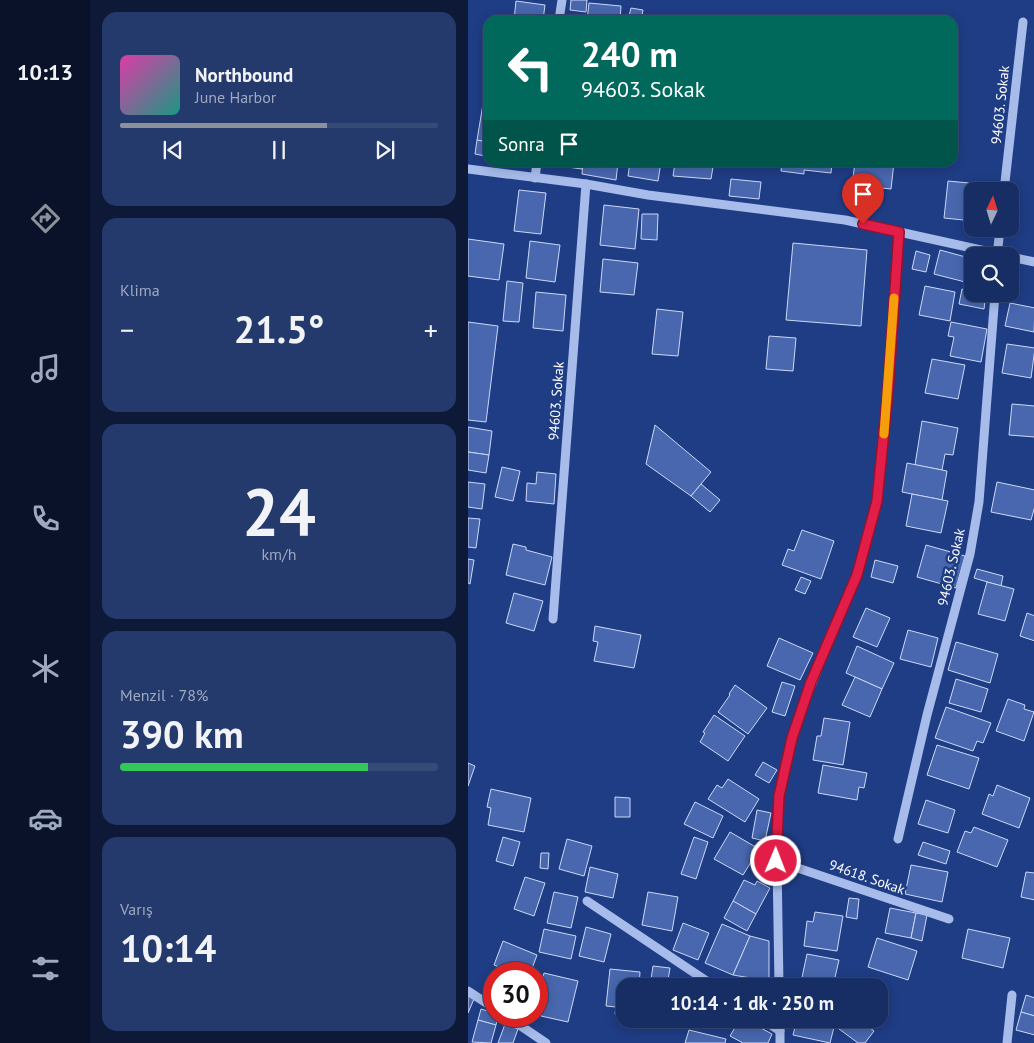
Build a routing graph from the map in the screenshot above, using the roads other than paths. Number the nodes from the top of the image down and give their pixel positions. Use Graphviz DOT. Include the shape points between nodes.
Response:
graph roads {
  1 [pos="562,0"];
  2 [pos="560,15"];
  3 [pos="1023,22"];
  4 [pos="536,167"];
  5 [pos="468,169"];
  6 [pos="535,178"];
  7 [pos="1005,182"];
  8 [pos="586,184"];
  9 [pos="899,232"];
  10 [pos="964,247"];
  11 [pos="1019,259"];
  12 [pos="1034,262"];
  13 [pos="994,302"];
  14 [pos="553,620"];
  15 [pos="898,839"];
  16 [pos="776,861"];
  17 [pos="587,901"];
  18 [pos="949,919"];
  19 [pos="702,978"];
  20 [pos="779,978"];
  21 [pos="468,991"];
  22 [pos="1012,995"];
  23 [pos="483,1001"];
  24 [pos="522,1027"];
  25 [pos="776,1028"];
  26 [pos="780,1031"];
  27 [pos="546,1043"];
  28 [pos="780,1043"];
  29 [pos="1007,1043"];
  1 -- 2 [label="street"];
  3 -- 7 [label="street, 94603. Sokak"];
  4 -- 6 [label="street"];
  5 -- 6 [label="street"];
  6 -- 8 [label="street"];
  8 -- 9 [label="street" via="845,220"];
  8 -- 14 [label="street, 94603. Sokak"];
  9 -- 10 [label="street"];
  9 -- 16 [label="street" via="877,501 857,575 811,682 792,738 779,796"];
  11 -- 12 [label="street"];
  13 -- 15 [label="street, 94603. Sokak" via="975,528 926,715"];
  16 -- 18 [label="street, 94618. Sokak"];
  16 -- 20 [label="street"];
  17 -- 19 [label="street"];
  21 -- 23 [label="street"];
  22 -- 29 [label="street"];
  24 -- 27 [label="street"];
  25 -- 26 [label="street"];
  26 -- 28 [label="street"];
}
